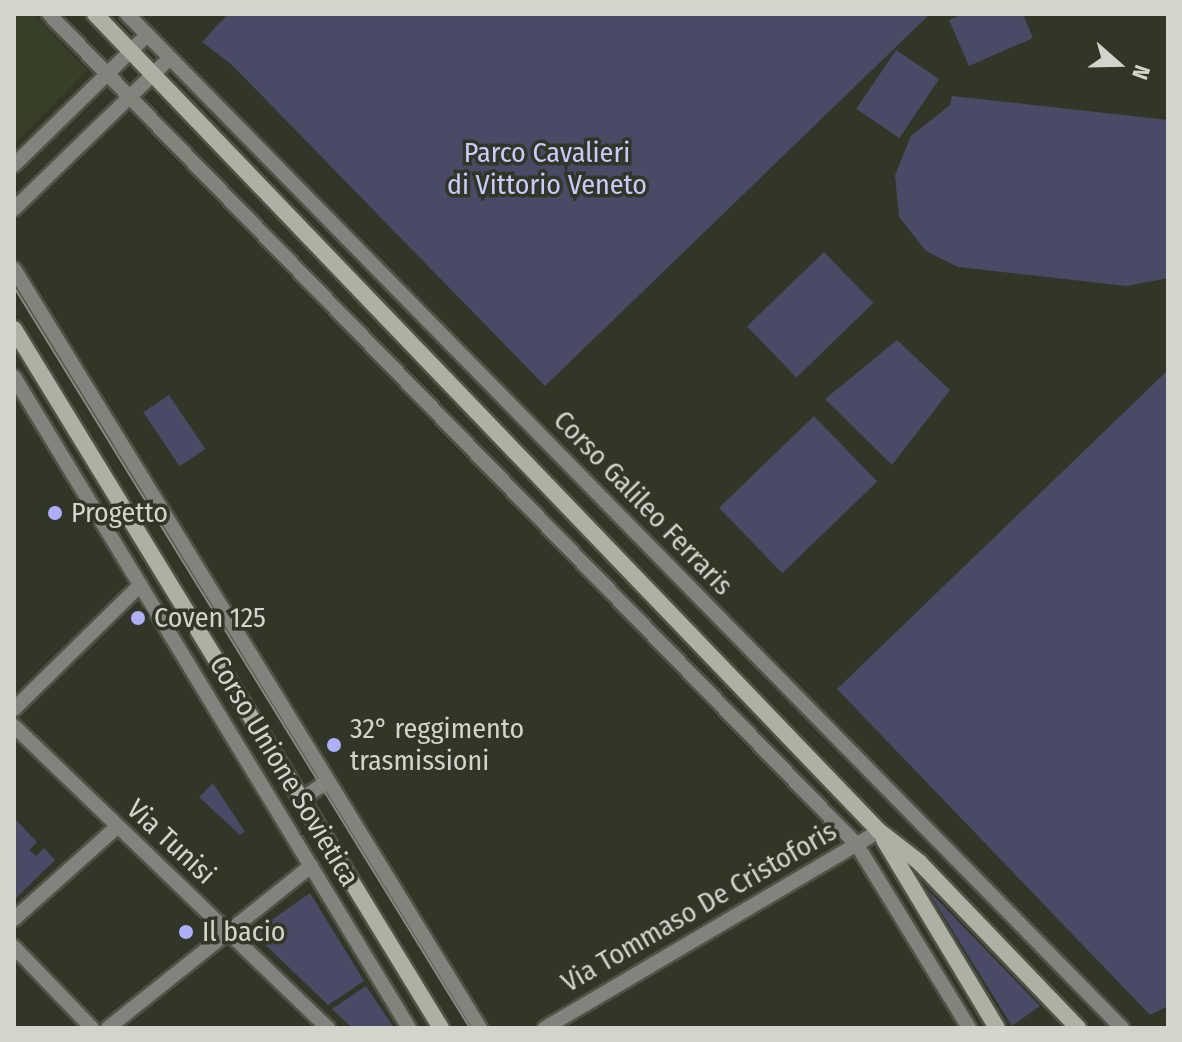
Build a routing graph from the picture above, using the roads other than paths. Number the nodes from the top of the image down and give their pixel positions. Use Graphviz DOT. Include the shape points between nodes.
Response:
graph roads {
  1 [pos="49,14"];
  2 [pos="95,14"];
  3 [pos="127,14"];
  4 [pos="147,35"];
  5 [pos="130,51"];
  6 [pos="169,59"];
  7 [pos="107,75"];
  8 [pos="152,75"];
  9 [pos="129,97"];
  10 [pos="14,165"];
  11 [pos="14,209"];
  12 [pos="14,269"];
  13 [pos="14,329"];
  14 [pos="14,377"];
  15 [pos="140,585"];
  16 [pos="14,709"];
  17 [pos="14,726"];
  18 [pos="328,781"];
  19 [pos="302,799"];
  20 [pos="117,827"];
  21 [pos="879,831"];
  22 [pos="857,845"];
  23 [pos="311,866"];
  24 [pos="14,919"];
  25 [pos="229,932"];
  26 [pos="14,947"];
  27 [pos="92,1028"];
  28 [pos="108,1028"];
  29 [pos="328,1028"];
  30 [pos="409,1028"];
  31 [pos="441,1028"];
  32 [pos="480,1028"];
  33 [pos="545,1028"];
  34 [pos="969,1028"];
  35 [pos="997,1028"];
  36 [pos="1078,1028"];
  37 [pos="1122,1028"];
  1 -- 7 [label="street"];
  2 -- 5 [label="main road, Corso Galileo Ferraris"];
  3 -- 4 [label="street, Corso Galileo Ferraris"];
  4 -- 5 [label="street"];
  4 -- 6 [label="street, Corso Galileo Ferraris"];
  5 -- 7 [label="street"];
  5 -- 8 [label="main road, Corso Galileo Ferraris"];
  6 -- 8 [label="street"];
  6 -- 37 [label="street, Corso Galileo Ferraris"];
  7 -- 9 [label="street"];
  7 -- 10 [label="street"];
  8 -- 9 [label="street"];
  8 -- 21 [label="main road, Corso Galileo Ferraris"];
  9 -- 11 [label="street"];
  9 -- 22 [label="street"];
  12 -- 18 [label="street, Corso Unione Sovietica"];
  13 -- 19 [label="main road, Corso Unione Sovietica"];
  14 -- 15 [label="street, Corso Unione Sovietica"];
  15 -- 16 [label="street"];
  15 -- 23 [label="street, Corso Unione Sovietica"];
  17 -- 20 [label="street, Via Tunisi"];
  18 -- 19 [label="street, Corso Unione Sovietica"];
  18 -- 32 [label="street, Corso Unione Sovietica"];
  19 -- 31 [label="main road, Corso Unione Sovietica"];
  20 -- 24 [label="street"];
  20 -- 25 [label="street, Via Tunisi"];
  21 -- 22 [label="street, Via Tommaso De Cristoforis"];
  21 -- 35 [label="main road, Corso Galileo Ferraris"];
  21 -- 36 [label="main road, Corso Galileo Ferraris" via="919,862"];
  22 -- 33 [label="street, Via Tommaso De Cristoforis"];
  22 -- 34 [label="street"];
  23 -- 25 [label="street"];
  23 -- 30 [label="street, Corso Unione Sovietica"];
  25 -- 28 [label="street"];
  25 -- 29 [label="street, Via Tunisi"];
  26 -- 27 [label="street"];
}
